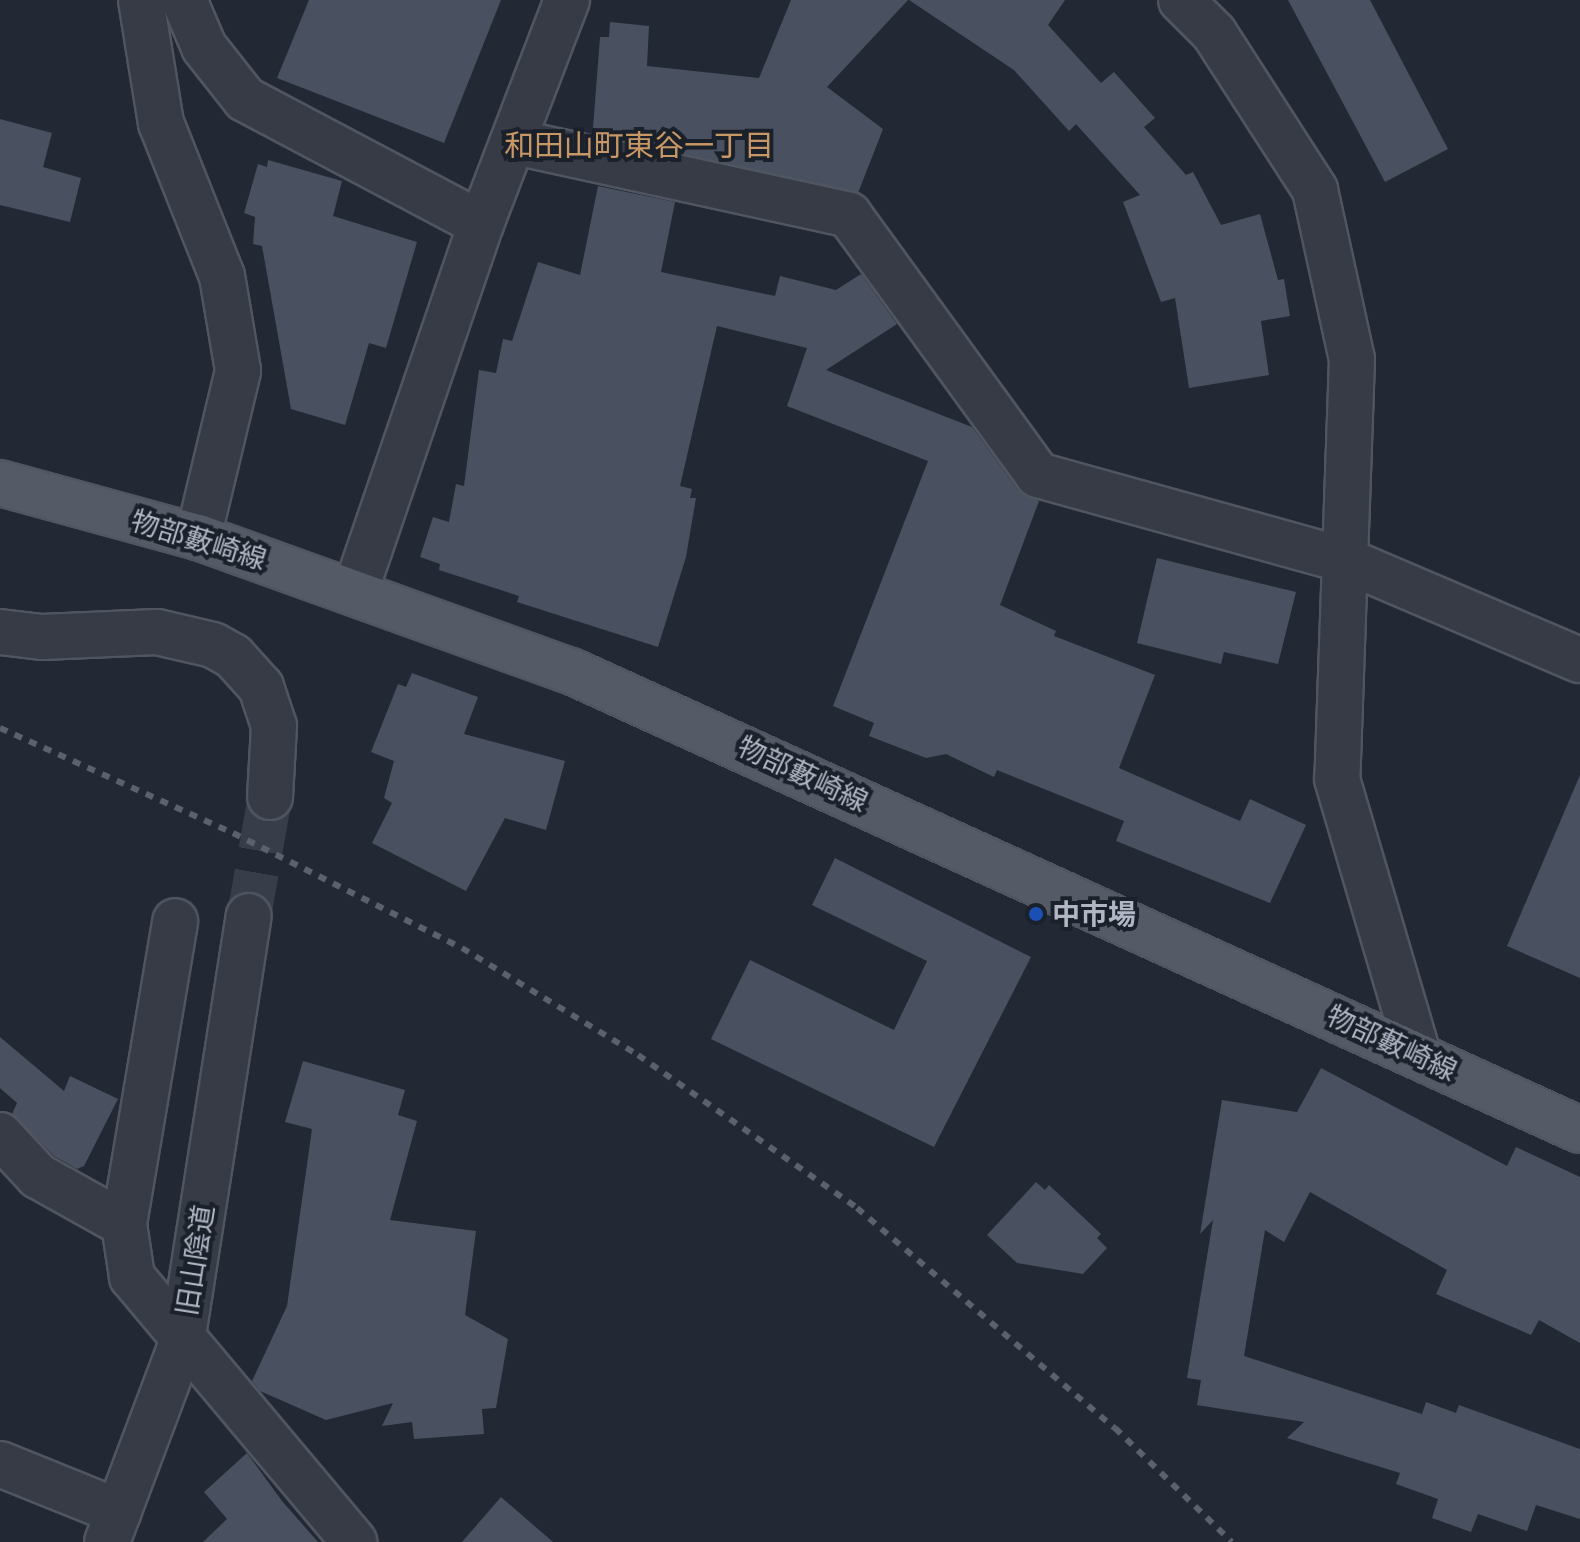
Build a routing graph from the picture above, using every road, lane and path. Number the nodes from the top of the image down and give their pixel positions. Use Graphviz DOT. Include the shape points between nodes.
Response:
graph roads {
  1 [pos="141,0"];
  2 [pos="184,0"];
  3 [pos="567,0"];
  4 [pos="1181,0"];
  5 [pos="515,142"];
  6 [pos="481,224"];
  7 [pos="0,483"];
  8 [pos="198,537"];
  9 [pos="1345,560"];
  10 [pos="356,589"];
  11 [pos="0,632"];
  12 [pos="1580,660"];
  13 [pos="270,797"];
  14 [pos="249,916"];
  15 [pos="175,921"];
  16 [pos="1418,1055"];
  17 [pos="1580,1130"];
  18 [pos="0,1135"];
  19 [pos="124,1224"];
  20 [pos="182,1342"];
  21 [pos="0,1464"];
  22 [pos="113,1527"];
  23 [pos="354,1542"];
  1 -- 8 [label="street" via="161,123 222,276 238,371"];
  2 -- 6 [label="street" via="204,47 245,99"];
  3 -- 5 [label="street"];
  4 -- 9 [label="street" via="1214,33 1315,190 1352,359"];
  5 -- 6 [label="street"];
  5 -- 9 [label="street" via="849,215 1038,475"];
  6 -- 10 [label="street"];
  7 -- 8 [label="main road, 物部藪崎線"];
  8 -- 10 [label="main road, 物部藪崎線"];
  9 -- 12 [label="street"];
  9 -- 16 [label="street" via="1337,779"];
  10 -- 16 [label="main road, 物部藪崎線" via="678,716"];
  11 -- 13 [label="street" via="42,637 157,632 213,645 233,656 261,687 274,726"];
  14 -- 20 [label="street, 旧山陰道"];
  15 -- 19 [label="street"];
  16 -- 17 [label="main road, 物部藪崎線"];
  18 -- 19 [label="street" via="38,1176"];
  19 -- 20 [label="street" via="132,1277"];
  20 -- 22 [label="street"];
  20 -- 23 [label="street, 旧山陰道"];
  21 -- 22 [label="street"];
}
